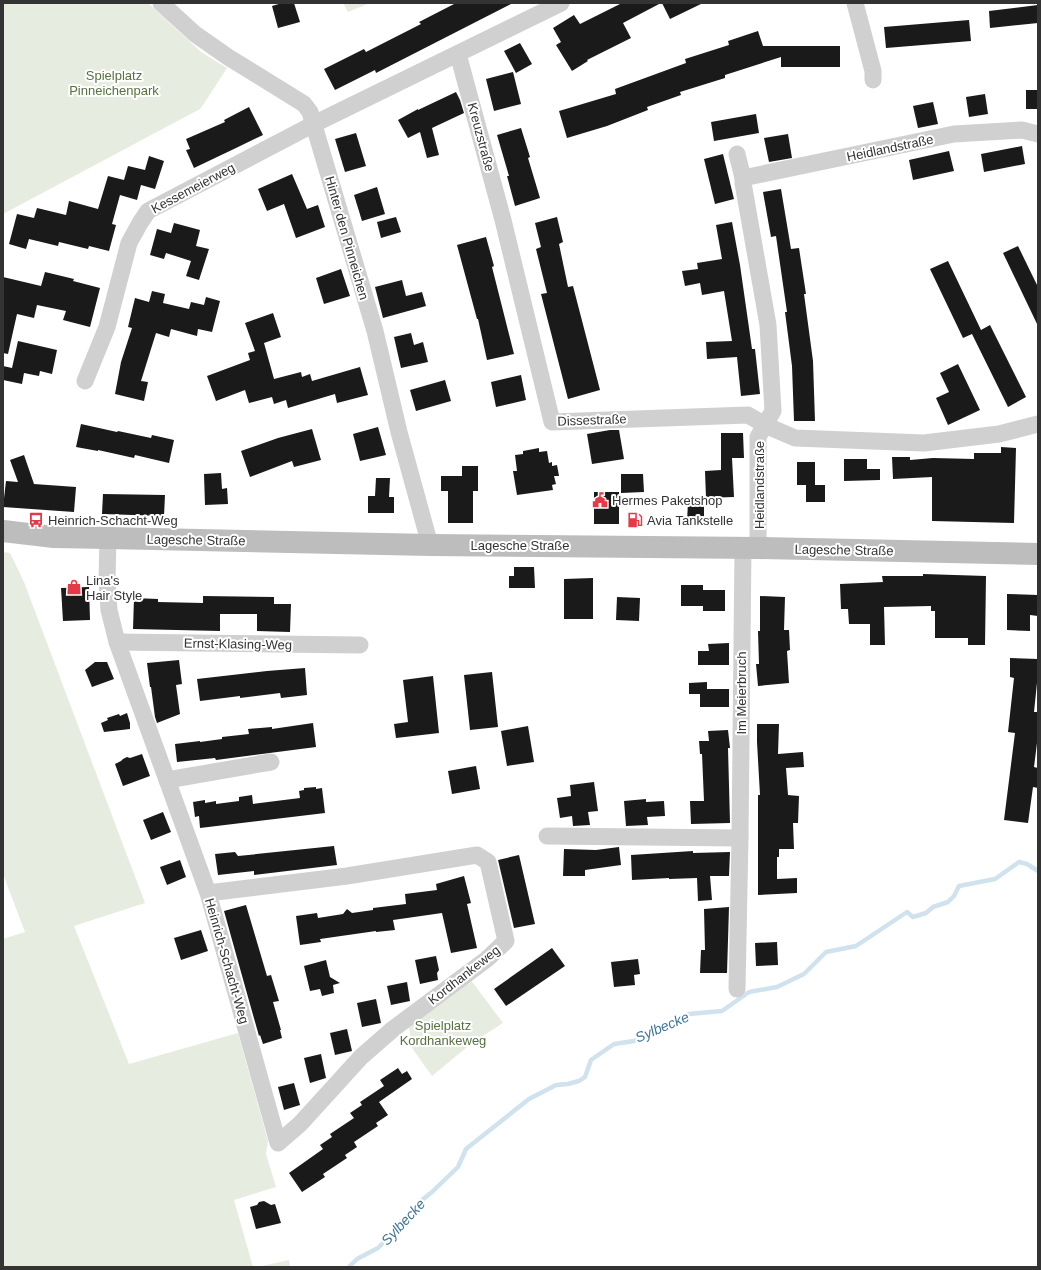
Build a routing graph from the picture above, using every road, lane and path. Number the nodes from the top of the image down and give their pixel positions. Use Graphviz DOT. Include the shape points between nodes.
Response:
graph roads {
  1 [pos="161,3"];
  2 [pos="561,3"];
  3 [pos="855,3"];
  4 [pos="458,54"];
  5 [pos="873,80"];
  6 [pos="314,124"];
  7 [pos="1038,134"];
  8 [pos="737,154"];
  9 [pos="743,178"];
  10 [pos="503,220"];
  11 [pos="85,381"];
  12 [pos="1038,424"];
  13 [pos="766,425"];
  14 [pos="3,531"];
  15 [pos="108,538"];
  16 [pos="430,545"];
  17 [pos="750,548"];
  18 [pos="1038,554"];
  19 [pos="117,642"];
  20 [pos="360,645"];
  21 [pos="271,762"];
  22 [pos="167,780"];
  23 [pos="547,836"];
  24 [pos="740,838"];
  25 [pos="208,893"];
  26 [pos="737,989"];
  27 [pos="278,1144"];
  1 -- 6 [label="street, Hinter den Pinneichen" via="195,34 304,104"];
  2 -- 4 [label="street"];
  3 -- 5 [label="street" via="873,71"];
  4 -- 6 [label="street"];
  4 -- 10 [label="street, Kreuzstraße"];
  6 -- 11 [label="street, Kessemeierweg" via="148,211 129,244 107,327"];
  6 -- 16 [label="street, Hinter den Pinneichen" via="375,331"];
  7 -- 9 [label="street, Heidlandstraße" via="1022,130 954,134"];
  8 -- 9 [label="street, Heidlandstraße"];
  9 -- 13 [label="street, Heidlandstraße" via="768,325 773,411"];
  10 -- 13 [label="street, Dissestraße" via="552,422 748,415"];
  12 -- 13 [label="street, Heidlandstraße" via="999,434 924,443 795,438"];
  13 -- 17 [label="street, Heidlandstraße" via="758,437"];
  14 -- 15 [label="street, Lagesche Straße" via="54,537"];
  15 -- 16 [label="street, Lagesche Straße"];
  15 -- 19 [label="street, Heinrich-Schacht-Weg" via="109,610"];
  16 -- 17 [label="street, Lagesche Straße"];
  17 -- 18 [label="street, Lagesche Straße"];
  17 -- 24 [label="street, Im Meierbruch"];
  19 -- 20 [label="street, Ernst-Klasing-Weg"];
  19 -- 22 [label="street, Heinrich-Schacht-Weg"];
  21 -- 22 [label="street"];
  22 -- 25 [label="street, Heinrich-Schacht-Weg"];
  23 -- 24 [label="street"];
  24 -- 26 [label="street, Im Meierbruch"];
  25 -- 27 [label="street, Heinrich-Schacht-Weg"];
  25 -- 27 [label="street, Kordhankeweg" via="347,876 477,855 488,862 506,941 361,1057 300,1124"];
}
